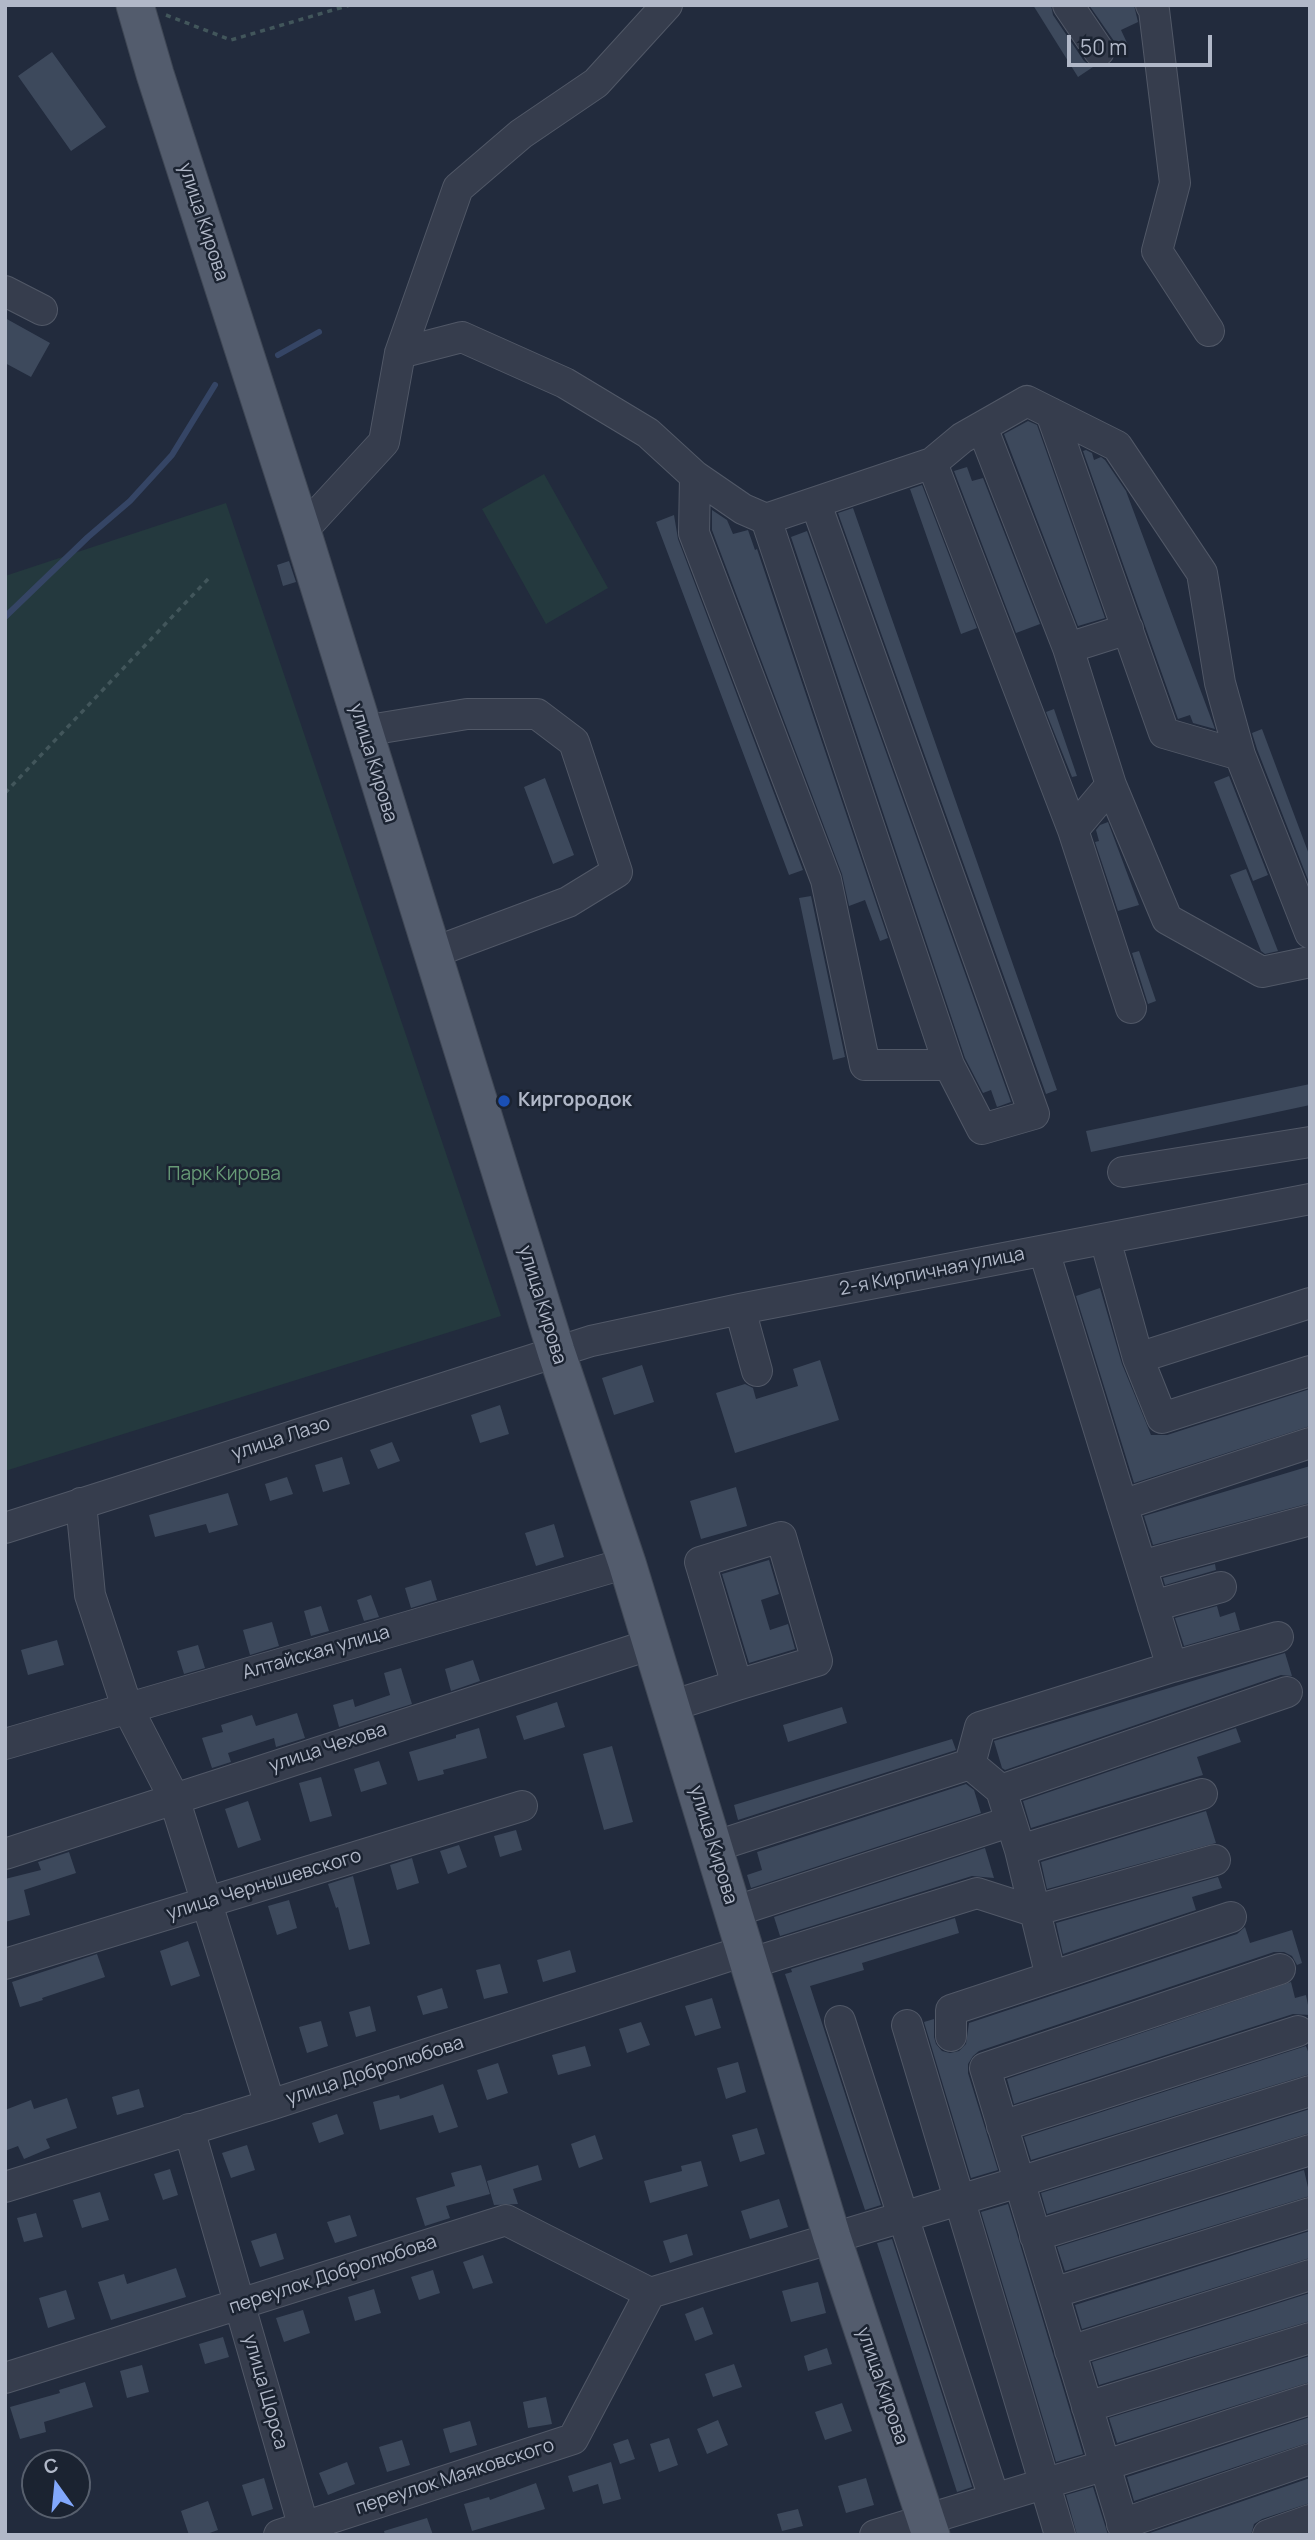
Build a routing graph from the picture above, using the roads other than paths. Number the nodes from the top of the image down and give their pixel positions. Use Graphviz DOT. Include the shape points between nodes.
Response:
graph roads {
  1 [pos="109,5"];
  2 [pos="667,5"];
  3 [pos="1068,5"];
  4 [pos="1151,5"];
  5 [pos="151,10"];
  6 [pos="1098,51"];
  7 [pos="155,74"];
  8 [pos="5,291"];
  9 [pos="42,310"];
  10 [pos="1209,331"];
  11 [pos="400,353"];
  12 [pos="1051,413"];
  13 [pos="982,427"];
  14 [pos="932,463"];
  15 [pos="695,476"];
  16 [pos="817,504"];
  17 [pos="766,519"];
  18 [pos="302,531"];
  19 [pos="1128,629"];
  20 [pos="1068,648"];
  21 [pos="363,731"];
  22 [pos="1240,755"];
  23 [pos="1111,785"];
  24 [pos="1073,830"];
  25 [pos="1310,933"];
  26 [pos="432,953"];
  27 [pos="1310,962"];
  28 [pos="1131,1008"];
  29 [pos="949,1065"];
  30 [pos="1310,1142"];
  31 [pos="1123,1172"];
  32 [pos="1310,1199"];
  33 [pos="1105,1239"];
  34 [pos="1044,1251"];
  35 [pos="1310,1303"];
  36 [pos="740,1309"];
  37 [pos="556,1351"];
  38 [pos="1138,1358"];
  39 [pos="757,1371"];
  40 [pos="1310,1371"];
  41 [pos="1310,1443"];
  42 [pos="81,1503"];
  43 [pos="1122,1505"];
  44 [pos="1310,1520"];
  45 [pos="5,1528"];
  46 [pos="627,1563"];
  47 [pos="1141,1566"];
  48 [pos="1221,1587"];
  49 [pos="1153,1606"];
  50 [pos="1278,1637"];
  51 [pos="652,1644"];
  52 [pos="1172,1667"];
  53 [pos="737,1685"];
  54 [pos="1287,1692"];
  55 [pos="671,1706"];
  56 [pos="127,1707"];
  57 [pos="5,1744"];
  58 [pos="970,1764"];
  59 [pos="1001,1790"];
  60 [pos="1202,1794"];
  61 [pos="174,1798"];
  62 [pos="522,1806"];
  63 [pos="1009,1822"];
  64 [pos="713,1847"];
  65 [pos="1020,1850"];
  66 [pos="5,1854"];
  67 [pos="1215,1860"];
  68 [pos="207,1902"];
  69 [pos="1033,1911"];
  70 [pos="733,1912"];
  71 [pos="1231,1917"];
  72 [pos="746,1957"];
  73 [pos="5,1964"];
  74 [pos="1280,1969"];
  75 [pos="1051,1977"];
  76 [pos="840,2021"];
  77 [pos="907,2025"];
  78 [pos="1298,2031"];
  79 [pos="951,2036"];
  80 [pos="1310,2091"];
  81 [pos="270,2105"];
  82 [pos="1002,2126"];
  83 [pos="190,2129"];
  84 [pos="1310,2150"];
  85 [pos="1019,2182"];
  86 [pos="5,2188"];
  87 [pos="959,2200"];
  88 [pos="1310,2213"];
  89 [pos="903,2216"];
  90 [pos="1035,2236"];
  91 [pos="832,2237"];
  92 [pos="1310,2275"];
  93 [pos="650,2293"];
  94 [pos="1053,2293"];
  95 [pos="240,2305"];
  96 [pos="1310,2338"];
  97 [pos="1070,2351"];
  98 [pos="5,2378"];
  99 [pos="1310,2399"];
  100 [pos="1087,2407"];
  101 [pos="1310,2459"];
  102 [pos="1106,2465"];
  103 [pos="1045,2483"];
  104 [pos="994,2498"];
  105 [pos="1310,2520"];
  106 [pos="929,2527"];
  107 [pos="1124,2529"];
  108 [pos="296,2532"];
  109 [pos="875,2535"];
  110 [pos="1060,2535"];
  111 [pos="1268,2535"];
  1 -- 7 [label="main road, улица Кирова"];
  2 -- 11 [label="street" via="596,83 521,134 458,188"];
  3 -- 6 [label="street"];
  4 -- 10 [label="street" via="1175,183 1157,251"];
  5 -- 7 [label="main road, улица Кирова"];
  7 -- 18 [label="main road, улица Кирова"];
  8 -- 9 [label="street"];
  11 -- 15 [label="street" via="462,337 565,383 648,433"];
  11 -- 18 [label="street" via="384,442"];
  12 -- 13 [label="street" via="1027,401"];
  12 -- 19 [label="street"];
  12 -- 22 [label="street" via="1117,446 1202,573 1220,683"];
  13 -- 14 [label="street"];
  13 -- 20 [label="street"];
  14 -- 16 [label="street"];
  14 -- 24 [label="street"];
  15 -- 17 [label="street"];
  15 -- 29 [label="street" via="694,533 826,880 865,1065"];
  16 -- 17 [label="street"];
  16 -- 29 [label="street" via="1034,1114 982,1129"];
  17 -- 29 [label="street"];
  18 -- 21 [label="main road, улица Кирова"];
  19 -- 20 [label="street"];
  19 -- 22 [label="street" via="1164,733"];
  20 -- 23 [label="street"];
  21 -- 26 [label="main road, улица Кирова"];
  21 -- 26 [label="street" via="467,714 537,714 574,742 617,872 568,902"];
  22 -- 25 [label="street"];
  23 -- 24 [label="street"];
  23 -- 27 [label="street" via="1167,919 1262,972"];
  24 -- 28 [label="street"];
  26 -- 37 [label="main road, улица Кирова"];
  30 -- 31 [label="street"];
  32 -- 33 [label="street, 2-я Кирпичная улица"];
  33 -- 34 [label="street, 2-я Кирпичная улица"];
  33 -- 38 [label="street"];
  34 -- 36 [label="street, 2-я Кирпичная улица"];
  34 -- 43 [label="street"];
  35 -- 38 [label="street"];
  36 -- 37 [label="street, 2-я Кирпичная улица"];
  36 -- 39 [label="street"];
  37 -- 42 [label="street, улица Лазо"];
  37 -- 46 [label="main road, улица Кирова"];
  38 -- 40 [label="street" via="1162,1418"];
  41 -- 43 [label="street"];
  42 -- 45 [label="street, улица Лазо"];
  42 -- 56 [label="street" via="90,1595"];
  43 -- 47 [label="street"];
  44 -- 47 [label="street"];
  46 -- 51 [label="main road, улица Кирова"];
  46 -- 56 [label="street, Алтайская улица"];
  47 -- 49 [label="street"];
  48 -- 49 [label="street"];
  49 -- 52 [label="street"];
  50 -- 52 [label="street"];
  51 -- 55 [label="main road, улица Кирова"];
  51 -- 61 [label="street, улица Чехова"];
  52 -- 58 [label="street" via="980,1727"];
  53 -- 53 [label="street" via="817,1661 781,1537 700,1562"];
  53 -- 55 [label="street"];
  54 -- 59 [label="street"];
  55 -- 64 [label="main road, улица Кирова"];
  56 -- 57 [label="street, Алтайская улица"];
  56 -- 61 [label="street"];
  58 -- 59 [label="street"];
  58 -- 64 [label="street"];
  59 -- 63 [label="street"];
  60 -- 65 [label="street"];
  61 -- 66 [label="street, улица Чехова"];
  61 -- 68 [label="street"];
  62 -- 68 [label="street, улица Чернышевского"];
  63 -- 65 [label="street"];
  63 -- 70 [label="street"];
  64 -- 70 [label="main road, улица Кирова"];
  65 -- 69 [label="street"];
  67 -- 69 [label="street"];
  68 -- 73 [label="street, улица Чернышевского"];
  68 -- 81 [label="street"];
  69 -- 72 [label="street, улица Добролюбова" via="977,1893"];
  69 -- 75 [label="street"];
  70 -- 72 [label="main road, улица Кирова"];
  71 -- 75 [label="street"];
  72 -- 81 [label="street, улица Добролюбова"];
  72 -- 91 [label="main road, улица Кирова"];
  74 -- 82 [label="street" via="985,2068"];
  75 -- 79 [label="street" via="951,2010"];
  76 -- 89 [label="street"];
  77 -- 87 [label="street"];
  78 -- 82 [label="street"];
  80 -- 85 [label="street"];
  81 -- 83 [label="street, улица Добролюбова"];
  82 -- 85 [label="street"];
  83 -- 86 [label="street, улица Добролюбова"];
  83 -- 95 [label="street, улица Щорса"];
  84 -- 90 [label="street"];
  85 -- 87 [label="street"];
  85 -- 90 [label="street"];
  87 -- 89 [label="street"];
  87 -- 103 [label="street"];
  88 -- 94 [label="street"];
  89 -- 91 [label="street"];
  89 -- 104 [label="street"];
  90 -- 94 [label="street"];
  91 -- 93 [label="street"];
  91 -- 106 [label="main road, улица Кирова"];
  92 -- 97 [label="street"];
  93 -- 95 [label="street, переулок Добролюбова" via="506,2220"];
  93 -- 108 [label="street, переулок Маяковского" via="572,2439"];
  94 -- 97 [label="street"];
  95 -- 98 [label="street, переулок Добролюбова"];
  95 -- 108 [label="street, улица Щорса"];
  96 -- 100 [label="street"];
  97 -- 100 [label="street"];
  99 -- 102 [label="street"];
  100 -- 102 [label="street"];
  101 -- 107 [label="street"];
  102 -- 103 [label="street"];
  102 -- 107 [label="street"];
  103 -- 104 [label="street"];
  103 -- 110 [label="street"];
  104 -- 106 [label="street"];
  105 -- 111 [label="street"];
  106 -- 109 [label="street"];
}
